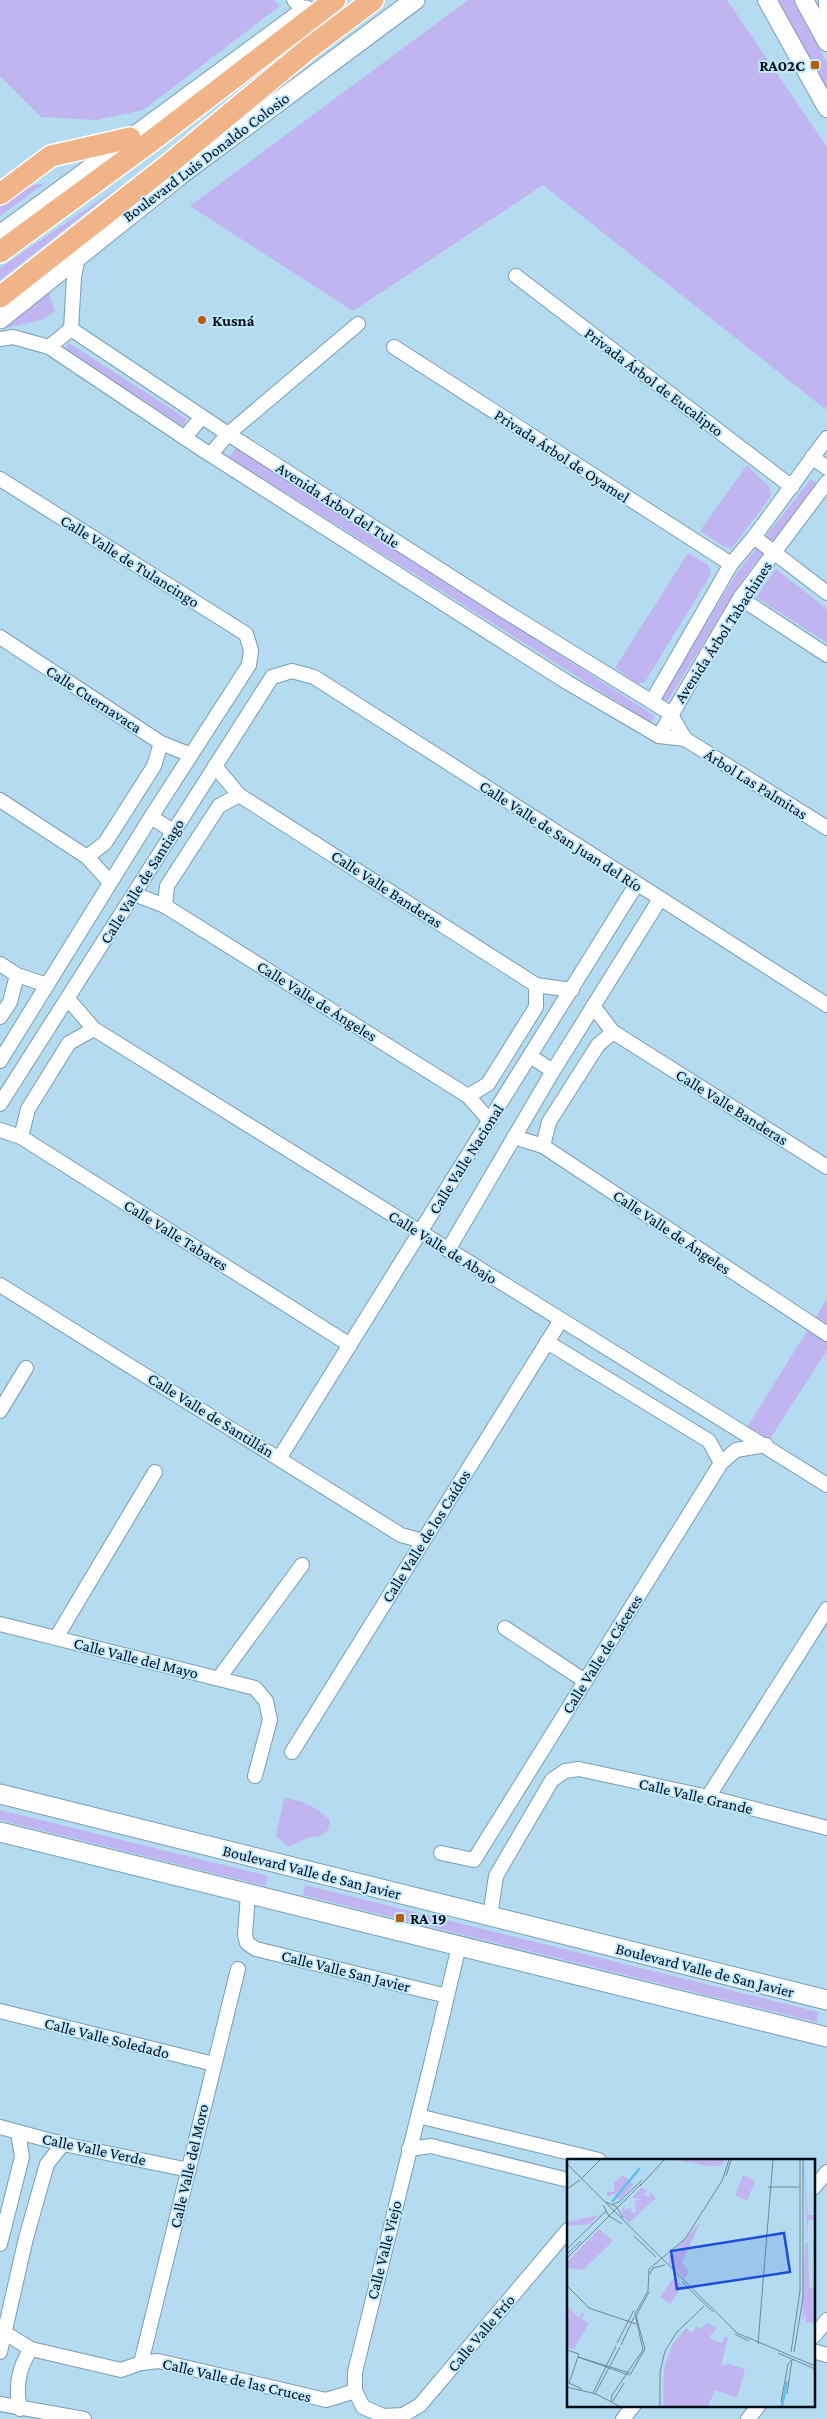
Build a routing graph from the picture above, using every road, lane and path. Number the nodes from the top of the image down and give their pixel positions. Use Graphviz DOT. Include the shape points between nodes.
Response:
graph roads {
  1 [pos="335,0"];
  2 [pos="373,0"];
  3 [pos="415,0"];
  4 [pos="767,0"];
  5 [pos="804,0"];
  6 [pos="826,0"];
  7 [pos="306,4"];
  8 [pos="827,33"];
  9 [pos="827,42"];
  10 [pos="827,108"];
  11 [pos="130,138"];
  12 [pos="0,194"];
  13 [pos="0,235"];
  14 [pos="0,252"];
  15 [pos="78,257"];
  16 [pos="516,276"];
  17 [pos="0,298"];
  18 [pos="0,319"];
  19 [pos="358,324"];
  20 [pos="71,329"];
  21 [pos="0,339"];
  22 [pos="49,347"];
  23 [pos="394,347"];
  24 [pos="202,417"];
  25 [pos="228,434"];
  26 [pos="185,437"];
  27 [pos="827,438"];
  28 [pos="211,454"];
  29 [pos="812,457"];
  30 [pos="827,468"];
  31 [pos="0,479"];
  32 [pos="827,482"];
  33 [pos="792,487"];
  34 [pos="754,537"];
  35 [pos="774,552"];
  36 [pos="731,564"];
  37 [pos="827,593"];
  38 [pos="740,598"];
  39 [pos="694,629"];
  40 [pos="0,638"];
  41 [pos="714,641"];
  42 [pos="251,650"];
  43 [pos="827,654"];
  44 [pos="292,671"];
  45 [pos="652,701"];
  46 [pos="670,713"];
  47 [pos="659,736"];
  48 [pos="685,740"];
  49 [pos="161,743"];
  50 [pos="191,755"];
  51 [pos="215,766"];
  52 [pos="239,795"];
  53 [pos="0,800"];
  54 [pos="150,817"];
  55 [pos="827,828"];
  56 [pos="173,831"];
  57 [pos="87,856"];
  58 [pos="110,882"];
  59 [pos="636,885"];
  60 [pos="134,894"];
  61 [pos="660,899"];
  62 [pos="166,906"];
  63 [pos="0,964"];
  64 [pos="17,975"];
  65 [pos="47,985"];
  66 [pos="536,985"];
  67 [pos="572,990"];
  68 [pos="68,999"];
  69 [pos="827,1005"];
  70 [pos="594,1006"];
  71 [pos="0,1017"];
  72 [pos="94,1028"];
  73 [pos="613,1032"];
  74 [pos="8,1049"];
  75 [pos="530,1056"];
  76 [pos="27,1060"];
  77 [pos="0,1061"];
  78 [pos="553,1071"];
  79 [pos="468,1096"];
  80 [pos="0,1104"];
  81 [pos="490,1121"];
  82 [pos="0,1130"];
  83 [pos="21,1137"];
  84 [pos="514,1137"];
  85 [pos="543,1146"];
  86 [pos="827,1167"];
  87 [pos="420,1232"];
  88 [pos="448,1250"];
  89 [pos="0,1285"];
  90 [pos="561,1320"];
  91 [pos="827,1334"];
  92 [pos="547,1342"];
  93 [pos="350,1345"];
  94 [pos="26,1368"];
  95 [pos="0,1411"];
  96 [pos="766,1446"];
  97 [pos="280,1458"];
  98 [pos="721,1463"];
  99 [pos="155,1472"];
  100 [pos="827,1485"];
  101 [pos="423,1541"];
  102 [pos="302,1565"];
  103 [pos="827,1609"];
  104 [pos="0,1624"];
  105 [pos="505,1628"];
  106 [pos="56,1638"];
  107 [pos="219,1678"];
  108 [pos="585,1681"];
  109 [pos="292,1752"];
  110 [pos="255,1776"];
  111 [pos="0,1794"];
  112 [pos="708,1797"];
  113 [pos="827,1828"];
  114 [pos="0,1832"];
  115 [pos="441,1853"];
  116 [pos="248,1894"];
  117 [pos="490,1916"];
  118 [pos="459,1946"];
  119 [pos="238,1969"];
  120 [pos="447,1996"];
  121 [pos="827,2000"];
  122 [pos="0,2011"];
  123 [pos="827,2037"];
  124 [pos="214,2064"];
  125 [pos="418,2116"];
  126 [pos="0,2127"];
  127 [pos="18,2132"];
  128 [pos="63,2144"];
  129 [pos="409,2148"];
  130 [pos="595,2159"];
  131 [pos="189,2170"];
  132 [pos="827,2172"];
  133 [pos="567,2180"];
  134 [pos="814,2187"];
  135 [pos="567,2231"];
  136 [pos="26,2238"];
  137 [pos="1,2239"];
  138 [pos="827,2320"];
  139 [pos="5,2333"];
  140 [pos="814,2336"];
  141 [pos="31,2349"];
  142 [pos="814,2351"];
  143 [pos="0,2352"];
  144 [pos="827,2355"];
  145 [pos="141,2363"];
  146 [pos="355,2391"];
  147 [pos="0,2404"];
  148 [pos="633,2406"];
  149 [pos="758,2406"];
  150 [pos="20,2409"];
  151 [pos="84,2419"];
  152 [pos="623,2419"];
  153 [pos="748,2419"];
  1 -- 14 [label="main road"];
  2 -- 17 [label="main road, Boulevard Luis Donaldo Colosio"];
  3 -- 15 [label="main road, Boulevard Luis Donaldo Colosio" via="180,175"];
  4 -- 10 [label="street"];
  5 -- 9 [label="street"];
  6 -- 8 [label="street"];
  7 -- 11 [label="main road"];
  11 -- 12 [label="main road" via="51,156"];
  11 -- 13 [label="main road"];
  15 -- 18 [label="main road, Boulevard Luis Donaldo Colosio"];
  15 -- 20 [label="street"];
  16 -- 33 [label="street, Privada Árbol de Eucalipto"];
  19 -- 25 [label="street"];
  20 -- 22 [label="street"];
  20 -- 24 [label="street, Avenida Árbol del Tule"];
  21 -- 22 [label="street, Avenida Árbol del Tule" via="13,337"];
  22 -- 26 [label="street, Avenida Árbol del Tule"];
  23 -- 36 [label="street, Privada Árbol de Oyamel"];
  24 -- 25 [label="street, Avenida Árbol del Tule"];
  24 -- 26 [label="street"];
  25 -- 28 [label="street"];
  25 -- 45 [label="street, Avenida Árbol del Tule"];
  26 -- 28 [label="street, Avenida Árbol del Tule"];
  27 -- 29 [label="street, Avenida Árbol Tabachines"];
  28 -- 47 [label="street, Avenida Árbol del Tule" via="565,681"];
  29 -- 30 [label="street"];
  29 -- 33 [label="street, Avenida Árbol Tabachines"];
  31 -- 42 [label="street, Calle Valle de Tulancingo" via="246,634"];
  32 -- 35 [label="street, Avenida Árbol Tabachines"];
  33 -- 34 [label="street, Avenida Árbol Tabachines"];
  34 -- 35 [label="street"];
  34 -- 36 [label="street, Avenida Árbol Tabachines"];
  35 -- 37 [label="street"];
  35 -- 38 [label="street, Avenida Árbol Tabachines"];
  36 -- 39 [label="street, Avenida Árbol Tabachines"];
  38 -- 41 [label="street, Avenida Árbol Tabachines"];
  38 -- 43 [label="street"];
  39 -- 41 [label="street"];
  39 -- 45 [label="street, Avenida Árbol Tabachines"];
  40 -- 49 [label="street, Calle Cuernavaca"];
  41 -- 46 [label="street, Avenida Árbol Tabachines"];
  42 -- 50 [label="street, Calle Valle de Santiago" via="249,666"];
  44 -- 51 [label="street, Calle Valle de Santiago" via="272,677"];
  44 -- 59 [label="street, Calle Valle de San Juan del Río" via="314,677"];
  45 -- 46 [label="street, Avenida Árbol del Tule"];
  46 -- 47 [label="street, Avenida Árbol Tabachines"];
  46 -- 48 [label="street, Árbol Las Palmitas"];
  47 -- 48 [label="street, Árbol Las Palmitas"];
  48 -- 55 [label="street, Árbol Las Palmitas"];
  49 -- 50 [label="street, Calle Cuernavaca"];
  49 -- 57 [label="street" via="154,766 105,843"];
  50 -- 54 [label="street, Calle Valle de Santiago"];
  51 -- 52 [label="street, Calle Valle Banderas"];
  51 -- 56 [label="street, Calle Valle de Santiago"];
  52 -- 62 [label="street" via="219,806 167,886"];
  52 -- 66 [label="street, Calle Valle Banderas"];
  53 -- 57 [label="street"];
  54 -- 56 [label="street"];
  54 -- 58 [label="street, Calle Valle de Santiago"];
  56 -- 60 [label="street, Calle Valle de Santiago"];
  57 -- 58 [label="street"];
  58 -- 65 [label="street, Calle Valle de Santiago"];
  59 -- 61 [label="street, Calle Valle de San Juan del Río"];
  59 -- 67 [label="street, Calle Valle Nacional"];
  60 -- 62 [label="street, Calle Valle de Ángeles"];
  60 -- 68 [label="street, Calle Valle de Santiago"];
  61 -- 69 [label="street, Calle Valle de San Juan del Río"];
  61 -- 70 [label="street, Calle Valle Nacional"];
  62 -- 79 [label="street, Calle Valle de Ángeles"];
  63 -- 64 [label="street"];
  64 -- 65 [label="street"];
  64 -- 71 [label="street" via="10,1002"];
  65 -- 74 [label="street, Calle Valle de Santiago"];
  66 -- 67 [label="street, Calle Valle Banderas"];
  66 -- 79 [label="street" via="536,1008 488,1084"];
  67 -- 75 [label="street, Calle Valle Nacional"];
  68 -- 72 [label="street, Calle Valle de Abajo"];
  68 -- 76 [label="street, Calle Valle de Santiago"];
  70 -- 73 [label="street, Calle Valle Banderas"];
  70 -- 78 [label="street, Calle Valle Nacional"];
  72 -- 83 [label="street" via="69,1043 28,1109"];
  72 -- 87 [label="street, Calle Valle de Abajo"];
  73 -- 85 [label="street" via="598,1045 549,1122"];
  73 -- 86 [label="street, Calle Valle Banderas"];
  74 -- 76 [label="street"];
  74 -- 77 [label="street, Calle Valle de Santiago"];
  75 -- 78 [label="street"];
  75 -- 81 [label="street, Calle Valle Nacional"];
  76 -- 80 [label="street, Calle Valle de Santiago"];
  78 -- 84 [label="street, Calle Valle Nacional"];
  79 -- 81 [label="street, Calle Valle de Ángeles"];
  81 -- 87 [label="street, Calle Valle Nacional"];
  82 -- 83 [label="street, Calle Valle Tabares"];
  83 -- 93 [label="street, Calle Valle Tabares"];
  84 -- 85 [label="street, Calle Valle de Ángeles"];
  84 -- 88 [label="street, Calle Valle Nacional"];
  85 -- 91 [label="street, Calle Valle de Ángeles"];
  87 -- 88 [label="street, Calle Valle de Abajo"];
  87 -- 93 [label="street, Calle Valle Nacional"];
  88 -- 90 [label="street, Calle Valle de Abajo"];
  89 -- 97 [label="street, Calle Valle de Santillán"];
  90 -- 92 [label="street, Calle Valle de los Caídos"];
  90 -- 96 [label="street, Calle Valle de Abajo"];
  92 -- 98 [label="street" via="710,1441"];
  92 -- 101 [label="street, Calle Valle de los Caídos"];
  93 -- 97 [label="street, Calle Valle Nacional"];
  94 -- 95 [label="street"];
  96 -- 98 [label="street, Calle Valle de Cáceres" via="736,1450"];
  96 -- 100 [label="street, Calle Valle de Abajo"];
  97 -- 101 [label="street, Calle Valle de Santillán" via="401,1535"];
  98 -- 108 [label="street, Calle Valle de Cáceres"];
  99 -- 106 [label="street"];
  101 -- 109 [label="street, Calle Valle de los Caídos"];
  102 -- 107 [label="street"];
  103 -- 112 [label="street"];
  104 -- 106 [label="street, Calle Valle del Mayo"];
  105 -- 108 [label="street"];
  106 -- 107 [label="street, Calle Valle del Mayo"];
  107 -- 110 [label="street, Calle Valle del Mayo" via="255,1688 266,1701 270,1720"];
  108 -- 115 [label="street, Calle Valle de Cáceres" via="474,1860"];
  111 -- 117 [label="main road, Boulevard Valle de San Javier"];
  112 -- 113 [label="street, Calle Valle Grande"];
  112 -- 117 [label="street, Calle Valle Grande" via="579,1769 565,1771 552,1780 496,1876"];
  114 -- 116 [label="main road"];
  116 -- 118 [label="main road"];
  116 -- 120 [label="street, Calle Valle San Javier" via="246,1943 256,1949"];
  117 -- 121 [label="main road, Boulevard Valle de San Javier"];
  118 -- 120 [label="street, Calle Valle Viejo"];
  118 -- 123 [label="main road"];
  119 -- 124 [label="street, Calle Valle del Moro"];
  120 -- 125 [label="street, Calle Valle Viejo"];
  122 -- 124 [label="street, Calle Valle Soledado"];
  124 -- 131 [label="street, Calle Valle del Moro"];
  125 -- 129 [label="street, Calle Valle Viejo"];
  125 -- 130 [label="street"];
  126 -- 127 [label="street, Calle Valle Verde"];
  127 -- 128 [label="street, Calle Valle Verde"];
  127 -- 137 [label="street" via="22,2157"];
  128 -- 131 [label="street, Calle Valle Verde"];
  128 -- 136 [label="street" via="47,2164"];
  129 -- 133 [label="street" via="431,2146"];
  129 -- 146 [label="street, Calle Valle Viejo" via="355,2372"];
  131 -- 145 [label="street, Calle Valle del Moro"];
  132 -- 134 [label="street"];
  135 -- 146 [label="street, Calle Valle Frío" via="420,2405 403,2415 383,2416 364,2407"];
  136 -- 137 [label="street"];
  136 -- 139 [label="street"];
  138 -- 140 [label="street"];
  139 -- 141 [label="street, Calle Valle de las Cruces"];
  139 -- 143 [label="street"];
  141 -- 145 [label="street, Calle Valle de las Cruces" via="121,2370"];
  141 -- 150 [label="street" via="22,2362 16,2391"];
  142 -- 144 [label="street"];
  145 -- 146 [label="street, Calle Valle de las Cruces" via="158,2362 326,2400"];
  147 -- 150 [label="street"];
  148 -- 152 [label="street"];
  149 -- 153 [label="street"];
  150 -- 151 [label="street"];
}
